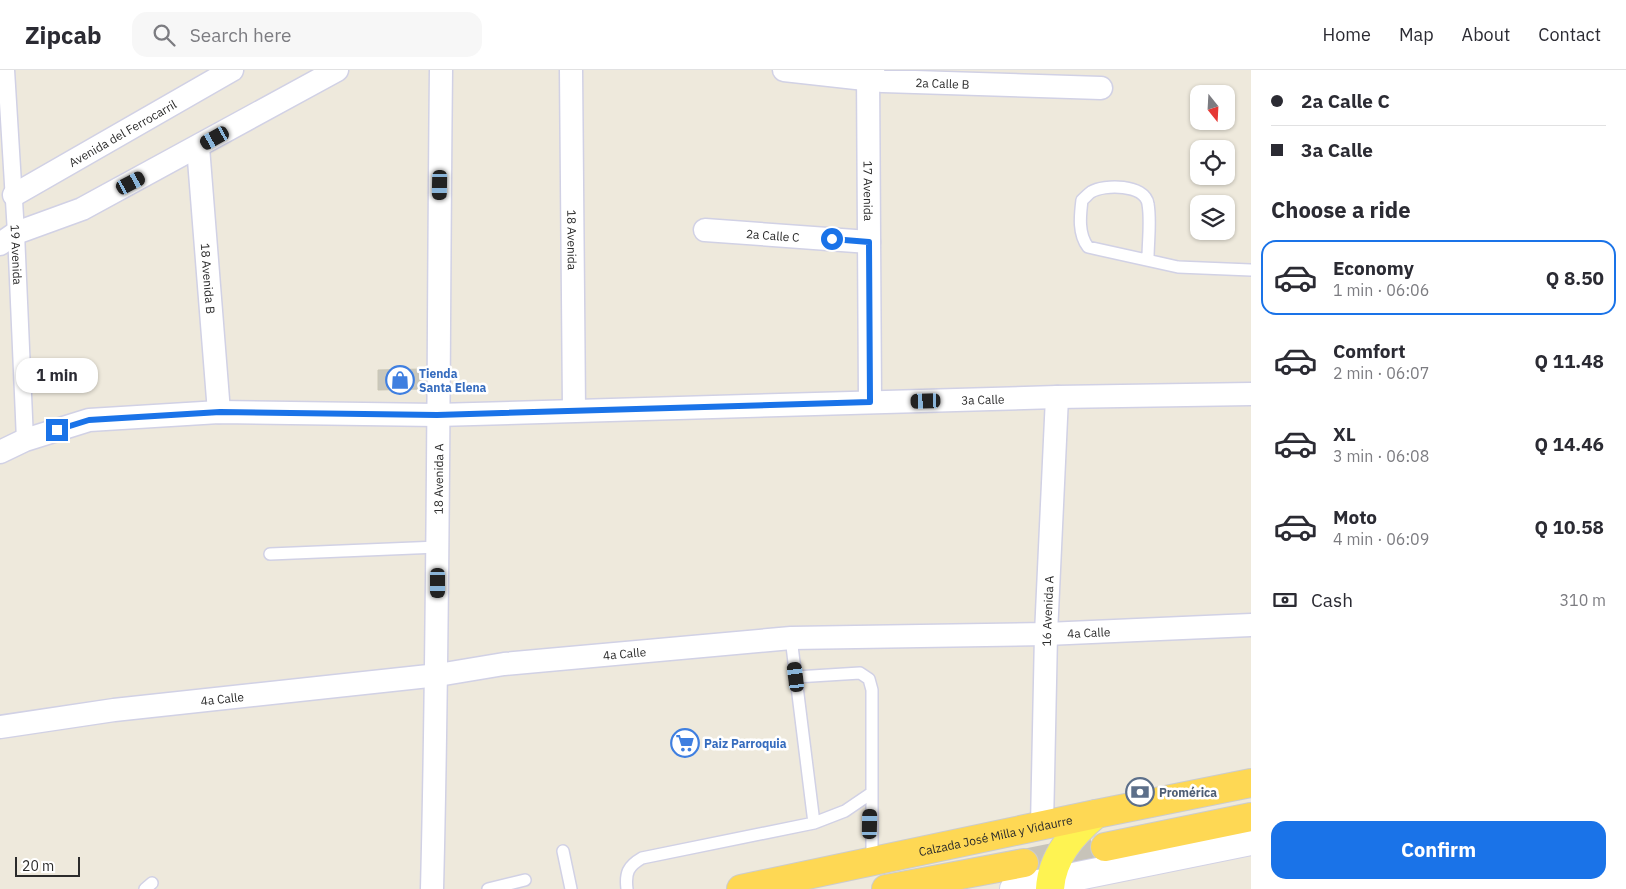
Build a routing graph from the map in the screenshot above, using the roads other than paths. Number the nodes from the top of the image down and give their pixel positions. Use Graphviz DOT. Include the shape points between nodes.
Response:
graph roads {
  1 [pos="6,70"];
  2 [pos="232,70"];
  3 [pos="337,70"];
  4 [pos="441,70"];
  5 [pos="570,70"];
  6 [pos="784,70"];
  7 [pos="868,74"];
  8 [pos="1101,88"];
  9 [pos="198,147"];
  10 [pos="7,197"];
  11 [pos="705,230"];
  12 [pos="8,239"];
  13 [pos="869,242"];
  14 [pos="1148,259"];
  15 [pos="1251,270"];
  16 [pos="1251,394"];
  17 [pos="1057,397"];
  18 [pos="870,402"];
  19 [pos="574,410"];
  20 [pos="220,412"];
  21 [pos="437,415"];
  22 [pos="25,440"];
  23 [pos="0,452"];
  24 [pos="438,547"];
  25 [pos="270,554"];
  26 [pos="1251,625"];
  27 [pos="1046,634"];
  28 [pos="791,638"];
  29 [pos="438,675"];
  30 [pos="796,677"];
  31 [pos="0,727"];
  32 [pos="1251,783"];
  33 [pos="870,794"];
  34 [pos="1096,814"];
  35 [pos="1251,817"];
  36 [pos="814,823"];
  37 [pos="1042,826"];
  38 [pos="1251,841"];
  39 [pos="1105,848"];
  40 [pos="563,850"];
  41 [pos="872,862"];
  42 [pos="1024,863"];
  43 [pos="526,880"];
  44 [pos="1051,885"];
  45 [pos="432,889"];
  46 [pos="488,889"];
  47 [pos="571,889"];
  48 [pos="627,889"];
  49 [pos="741,889"];
  50 [pos="886,889"];
  51 [pos="1014,889"];
  1 -- 10 [label="street, 19 Avenida"];
  2 -- 10 [label="street, Avenida del Ferrocarril"];
  3 -- 9 [label="street"];
  4 -- 21 [label="street, 18 Avenida A"];
  5 -- 19 [label="street, 18 Avenida"];
  6 -- 7 [label="street, 2a Calle B"];
  7 -- 8 [label="street, 2a Calle B" via="883,81"];
  7 -- 13 [label="street, 17 Avenida"];
  9 -- 12 [label="street" via="82,209"];
  9 -- 20 [label="street, 18 Avenida B"];
  10 -- 12 [label="street, 19 Avenida"];
  11 -- 13 [label="street, 2a Calle C"];
  12 -- 22 [label="street, 19 Avenida"];
  13 -- 18 [label="street, 17 Avenida"];
  14 -- 14 [label="lane" via="1148,203 1142,194 1127,187 1115,187 1092,191 1082,200 1082,239 1088,247"];
  14 -- 15 [label="lane" via="1178,267"];
  16 -- 17 [label="street, 3a Calle"];
  17 -- 18 [label="street, 3a Calle"];
  17 -- 27 [label="street, 16 Avenida A"];
  18 -- 19 [label="street, 3a Calle"];
  19 -- 21 [label="street, 3a Calle"];
  20 -- 21 [label="street, 3a Calle"];
  20 -- 22 [label="street, 3a Calle" via="89,420"];
  21 -- 24 [label="street, 18 Avenida A"];
  22 -- 23 [label="street, 3a Calle"];
  24 -- 25 [label="lane"];
  24 -- 29 [label="street, 18 Avenida A"];
  26 -- 27 [label="street, 4a Calle"];
  27 -- 28 [label="street, 4a Calle"];
  27 -- 37 [label="street, 16 Avenida A"];
  28 -- 29 [label="street, 4a Calle" via="504,664"];
  28 -- 30 [label="lane"];
  29 -- 31 [label="street, 4a Calle" via="114,710"];
  29 -- 45 [label="street, 18 Avenida A"];
  30 -- 33 [label="lane" via="860,673 869,679 872,690"];
  30 -- 36 [label="lane"];
  32 -- 34 [label="highway, Calzada José Milla y Vidaurre"];
  33 -- 36 [label="lane" via="845,811"];
  33 -- 41 [label="lane"];
  34 -- 37 [label="highway, Calzada José Milla y Vidaurre"];
  34 -- 44 [label="main road" via="1071,836 1056,861"];
  35 -- 39 [label="highway"];
  36 -- 48 [label="lane" via="642,858 626,873"];
  37 -- 41 [label="highway, Calzada José Milla y Vidaurre"];
  38 -- 44 [label="main road"];
  40 -- 47 [label="lane"];
  41 -- 49 [label="highway, Calzada José Milla y Vidaurre"];
  42 -- 50 [label="highway"];
  43 -- 46 [label="lane"];
  44 -- 51 [label="main road"];
}
